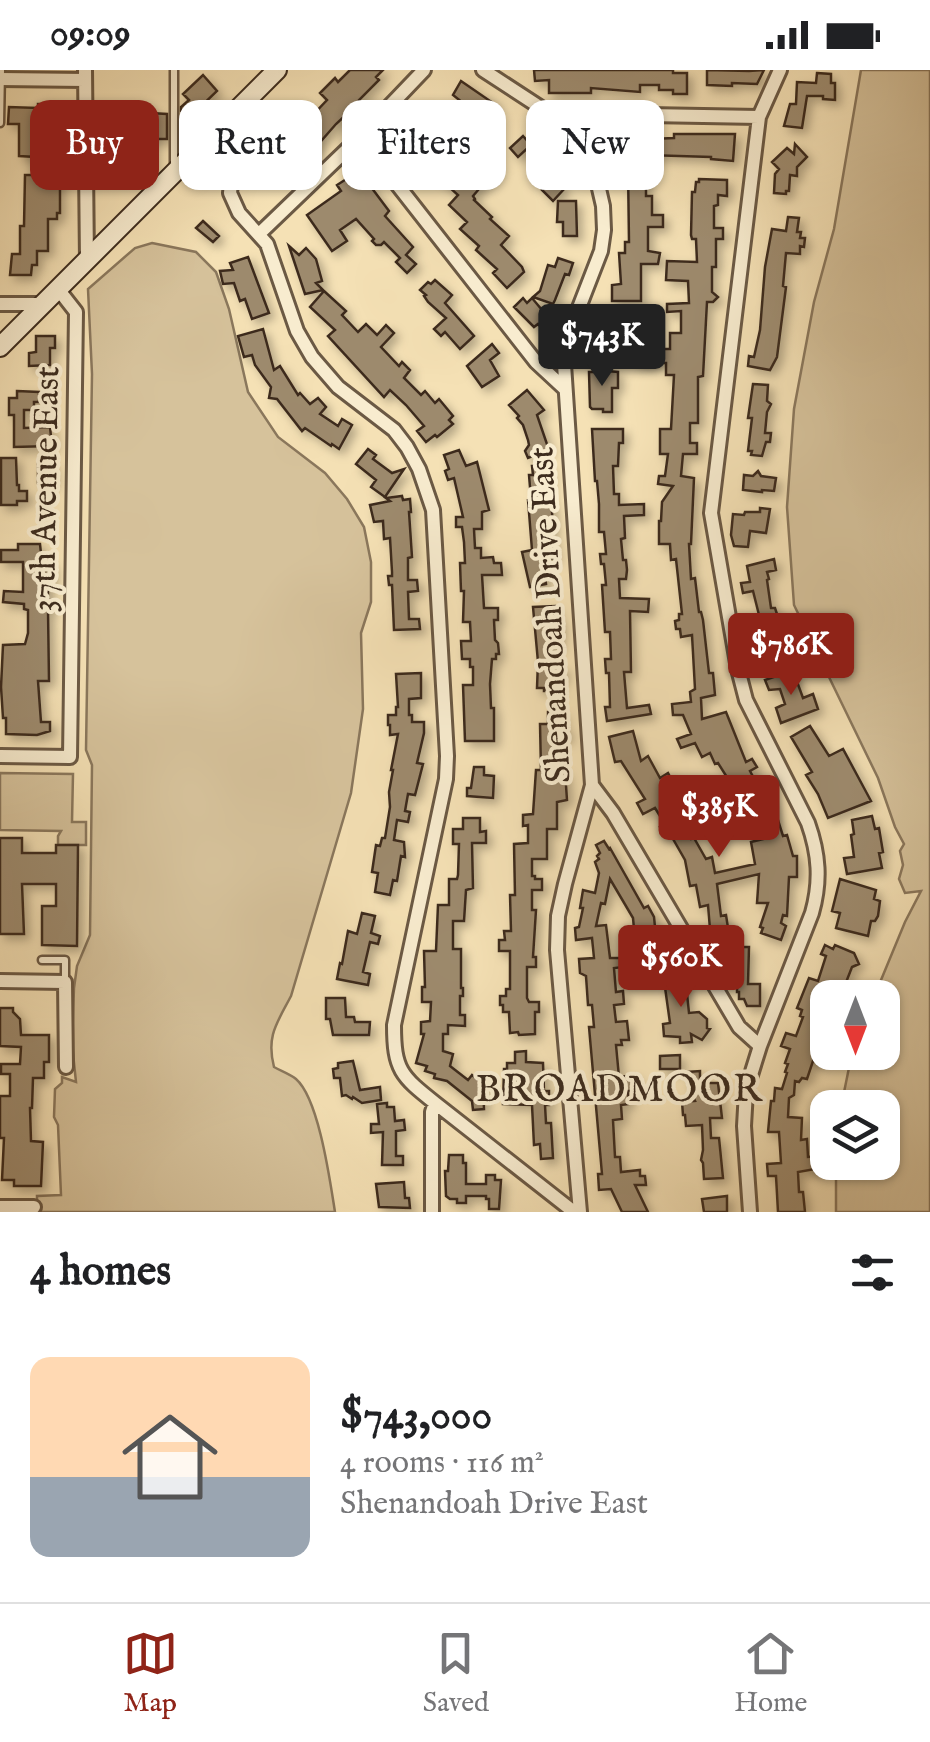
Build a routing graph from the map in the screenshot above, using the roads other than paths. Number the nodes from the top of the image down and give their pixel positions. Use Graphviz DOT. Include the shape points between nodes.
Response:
graph roads {
  1 [pos="1,70"];
  2 [pos="174,70"];
  3 [pos="277,70"];
  4 [pos="424,70"];
  5 [pos="483,70"];
  6 [pos="780,70"];
  7 [pos="85,75"];
  8 [pos="0,79"];
  9 [pos="258,80"];
  10 [pos="242,100"];
  11 [pos="395,100"];
  12 [pos="529,100"];
  13 [pos="664,115"];
  14 [pos="759,117"];
  15 [pos="0,123"];
  16 [pos="342,154"];
  17 [pos="179,168"];
  18 [pos="174,173"];
  19 [pos="239,190"];
  20 [pos="401,190"];
  21 [pos="600,190"];
  22 [pos="259,234"];
  23 [pos="87,261"];
  24 [pos="58,289"];
  25 [pos="0,304"];
  26 [pos="42,304"];
  27 [pos="0,347"];
  28 [pos="564,388"];
  29 [pos="0,756"];
  30 [pos="592,786"];
  31 [pos="42,960"];
  32 [pos="0,982"];
  33 [pos="64,982"];
  34 [pos="760,1046"];
  35 [pos="66,1067"];
  36 [pos="435,1103"];
  37 [pos="0,1207"];
  38 [pos="34,1207"];
  39 [pos="432,1212"];
  40 [pos="577,1212"];
  41 [pos="750,1212"];
  1 -- 8 [label="lane"];
  2 -- 18 [label="lane"];
  3 -- 9 [label="main road"];
  4 -- 11 [label="street"];
  5 -- 12 [label="street, Shenandoah Drive East"];
  6 -- 14 [label="street"];
  7 -- 8 [label="street"];
  7 -- 23 [label="street"];
  8 -- 15 [label="lane"];
  9 -- 10 [label="main road"];
  13 -- 14 [label="street"];
  14 -- 34 [label="street" via="711,513 746,700 808,823 819,868 812,913"];
  16 -- 22 [label="street"];
  17 -- 18 [label="main road"];
  18 -- 23 [label="main road"];
  19 -- 22 [label="street" via="239,214"];
  20 -- 28 [label="street" via="536,362"];
  21 -- 28 [label="street, Shenandoah Drive East" via="601,251 562,349"];
  22 -- 36 [label="street" via="312,357 338,388 394,430 419,469 433,510 446,779 397,1001 394,1049 408,1081"];
  23 -- 24 [label="main road"];
  24 -- 26 [label="main road"];
  24 -- 29 [label="street, 37th Avenue East" via="76,312 70,757"];
  25 -- 26 [label="street"];
  26 -- 27 [label="main road"];
  28 -- 30 [label="street, Shenandoah Drive East"];
  30 -- 34 [label="street" via="739,1027"];
  30 -- 40 [label="street, Shenandoah Drive East" via="558,916"];
  31 -- 33 [label="lane" via="65,960"];
  32 -- 33 [label="street"];
  33 -- 35 [label="street"];
  34 -- 41 [label="street" via="746,1091"];
  36 -- 39 [label="street"];
  36 -- 40 [label="street"];
  37 -- 38 [label="street"];
}
